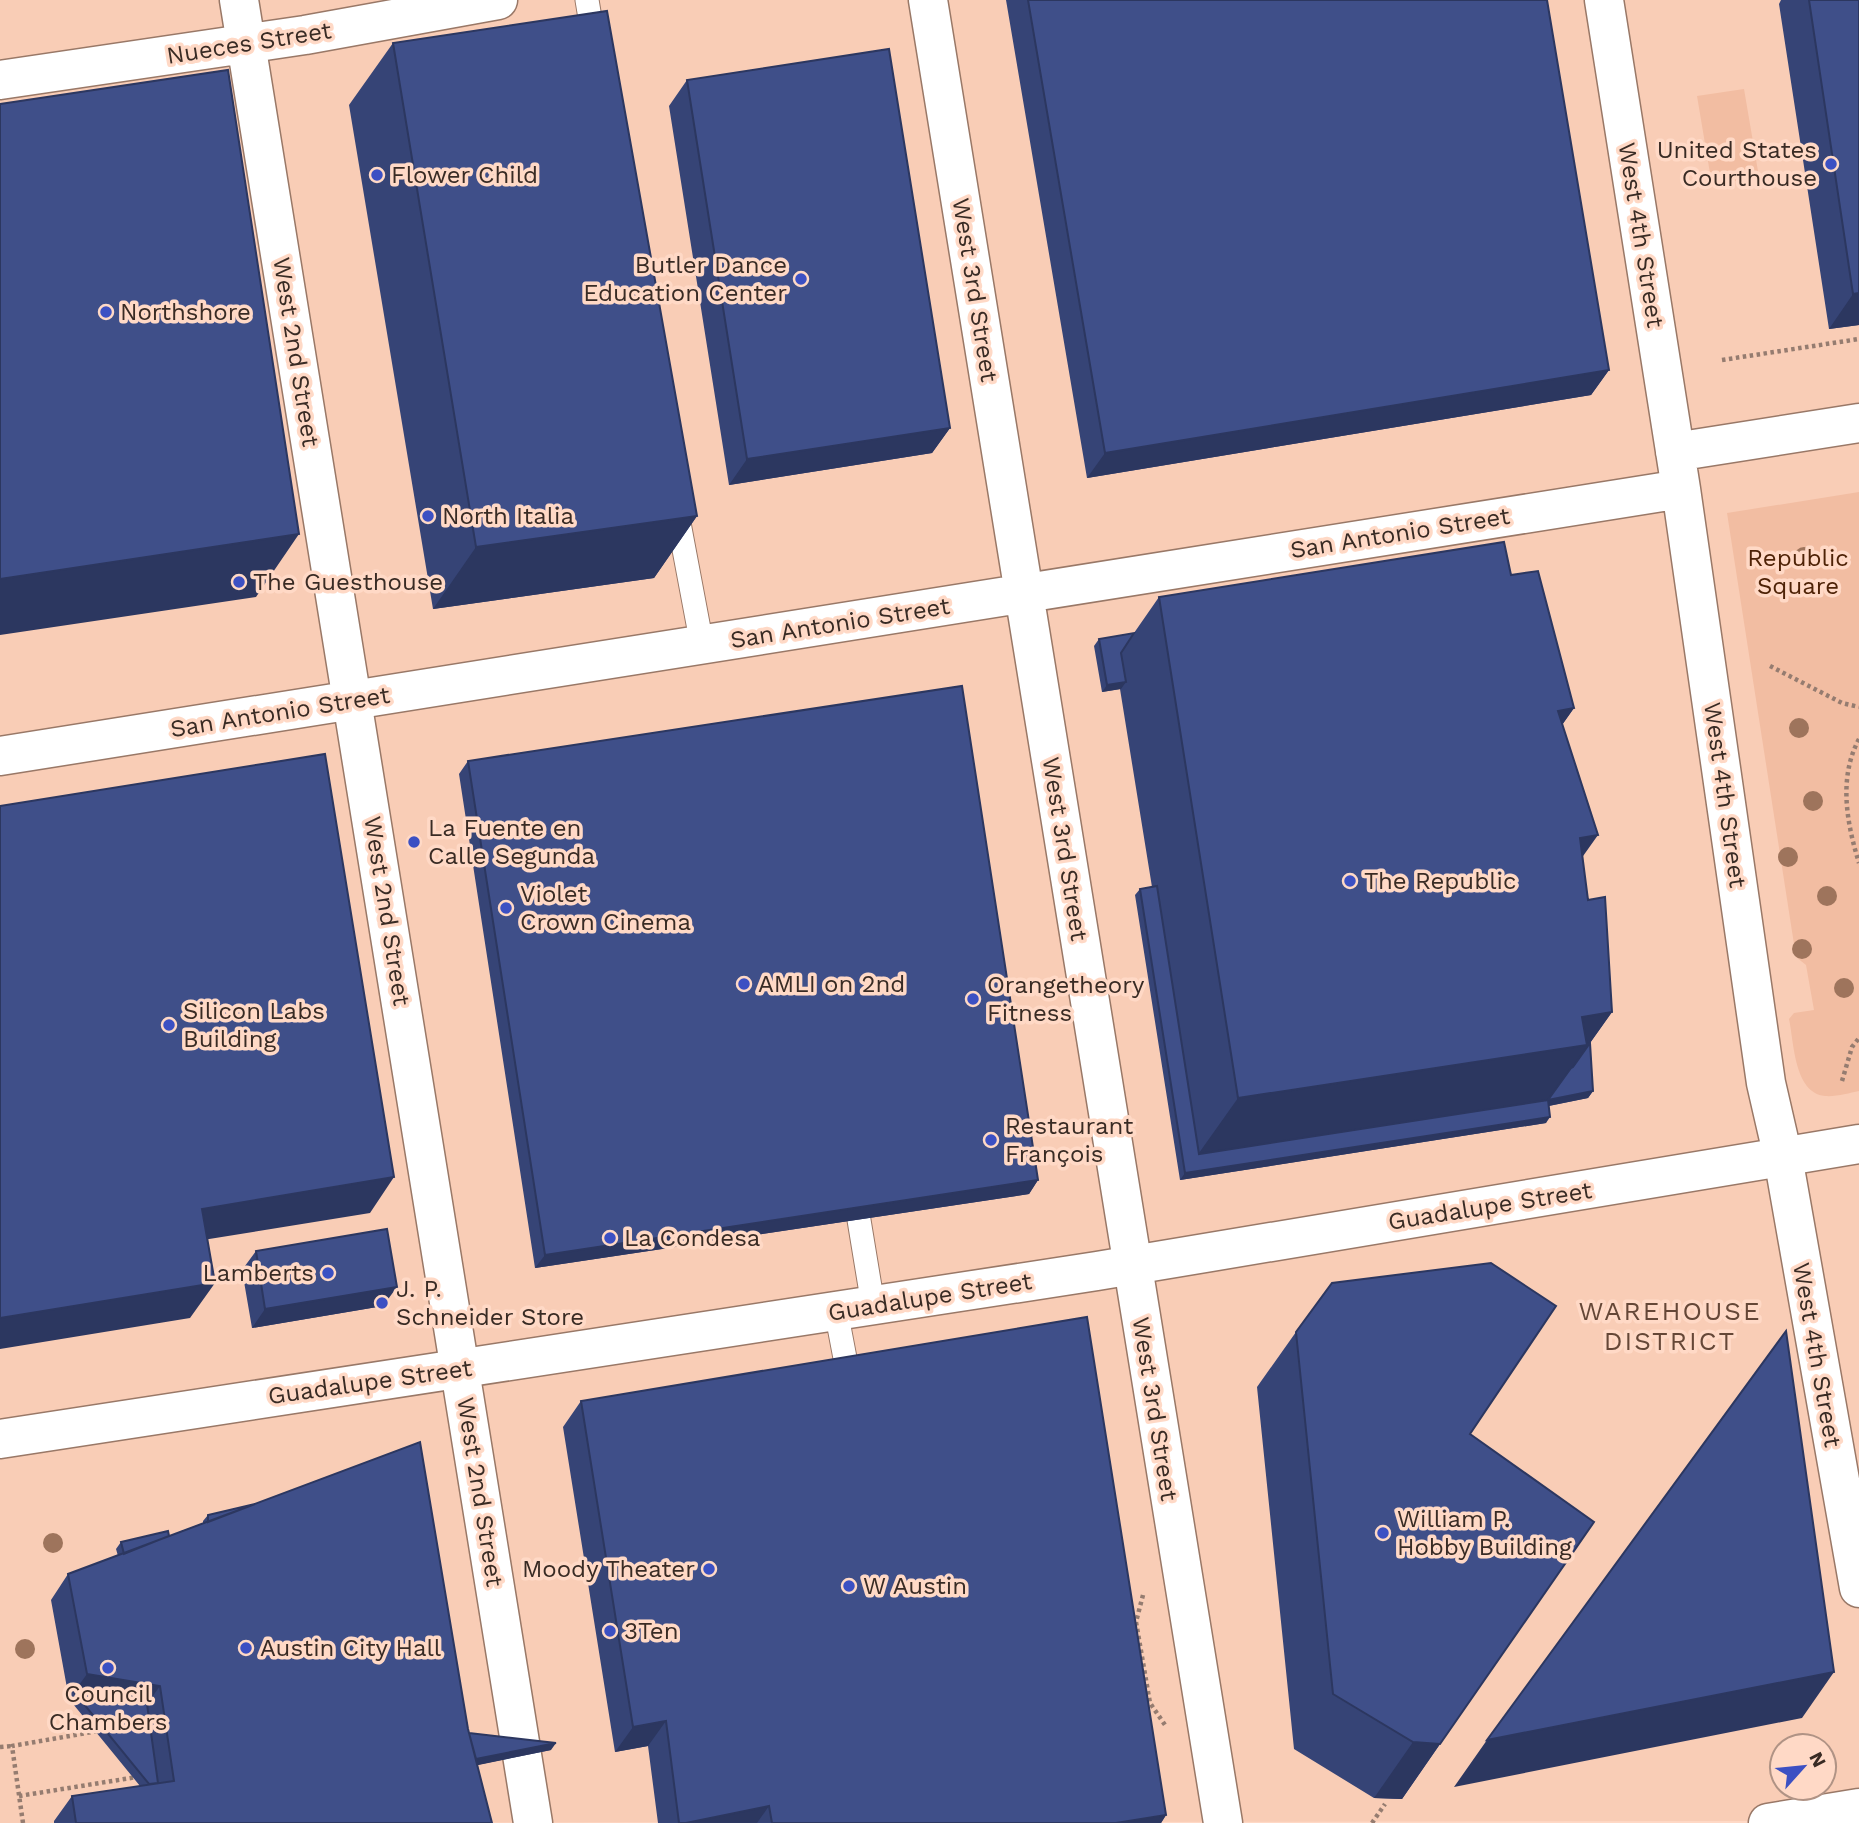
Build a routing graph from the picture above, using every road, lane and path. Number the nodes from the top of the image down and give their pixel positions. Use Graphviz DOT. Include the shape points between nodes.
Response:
graph roads {
  1 [pos="239,0"];
  2 [pos="498,0"];
  3 [pos="587,0"];
  4 [pos="928,0"];
  5 [pos="1604,0"];
  6 [pos="246,45"];
  7 [pos="598,69"];
  8 [pos="0,80"];
  9 [pos="1859,339"];
  10 [pos="1722,360"];
  11 [pos="1859,423"];
  12 [pos="1678,471"];
  13 [pos="673,489"];
  14 [pos="1024,593"];
  15 [pos="702,645"];
  16 [pos="1770,666"];
  17 [pos="352,701"];
  18 [pos="1859,708"];
  19 [pos="1859,739"];
  20 [pos="0,756"];
  21 [pos="1859,863"];
  22 [pos="1859,1038"];
  23 [pos="1842,1081"];
  24 [pos="1859,1144"];
  25 [pos="1783,1157"];
  26 [pos="859,1220"];
  27 [pos="1131,1264"];
  28 [pos="873,1305"];
  29 [pos="836,1311"];
  30 [pos="460,1369"];
  31 [pos="849,1380"];
  32 [pos="0,1439"];
  33 [pos="1859,1588"];
  34 [pos="109,1729"];
  35 [pos="12,1746"];
  36 [pos="0,1748"];
  37 [pos="138,1777"];
  38 [pos="19,1796"];
  39 [pos="1385,1804"];
  40 [pos="1859,1808"];
  41 [pos="23,1823"];
  42 [pos="533,1823"];
  43 [pos="1223,1823"];
  44 [pos="1372,1823"];
  45 [pos="1768,1823"];
  1 -- 6 [label="street, West 2nd Street"];
  2 -- 6 [label="street, Nueces Street"];
  3 -- 7 [label="lane"];
  4 -- 14 [label="street, West 3rd Street"];
  5 -- 12 [label="street, West 4th Street"];
  6 -- 8 [label="street, Nueces Street"];
  6 -- 17 [label="street, West 2nd Street"];
  9 -- 10 [label="path"];
  11 -- 12 [label="street, San Antonio Street"];
  12 -- 14 [label="street, San Antonio Street"];
  12 -- 25 [label="street, West 4th Street" via="1766,1083"];
  13 -- 15 [label="lane"];
  14 -- 15 [label="street, San Antonio Street"];
  14 -- 27 [label="street, West 3rd Street"];
  15 -- 17 [label="street, San Antonio Street"];
  16 -- 18 [label="path"];
  17 -- 20 [label="street, San Antonio Street"];
  17 -- 30 [label="street, West 2nd Street"];
  19 -- 21 [label="path" via="1846,792 1848,826"];
  22 -- 23 [label="path"];
  24 -- 25 [label="street, Guadalupe Street"];
  25 -- 27 [label="street, Guadalupe Street"];
  25 -- 33 [label="street, West 4th Street"];
  26 -- 28 [label="lane"];
  27 -- 28 [label="street, Guadalupe Street"];
  27 -- 43 [label="street, West 3rd Street"];
  28 -- 29 [label="street, Guadalupe Street"];
  29 -- 30 [label="street, Guadalupe Street"];
  29 -- 31 [label="lane"];
  30 -- 32 [label="street, Guadalupe Street"];
  30 -- 42 [label="street, West 2nd Street"];
  34 -- 35 [label="path"];
  35 -- 36 [label="path"];
  35 -- 38 [label="path"];
  37 -- 38 [label="path"];
  38 -- 41 [label="path"];
  39 -- 44 [label="path"];
  40 -- 45 [label="street"];
}
